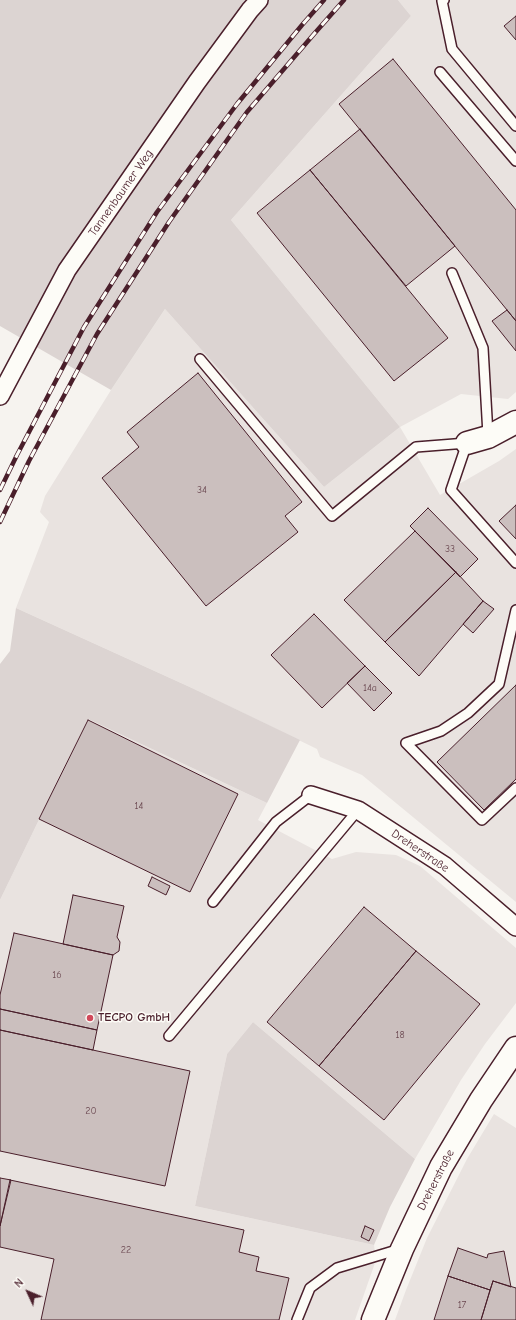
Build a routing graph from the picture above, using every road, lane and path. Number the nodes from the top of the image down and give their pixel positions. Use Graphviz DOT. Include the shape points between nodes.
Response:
graph roads {
  1 [pos="259,0"];
  2 [pos="444,0"];
  3 [pos="440,72"];
  4 [pos="516,126"];
  5 [pos="516,161"];
  6 [pos="452,273"];
  7 [pos="200,359"];
  8 [pos="0,396"];
  9 [pos="516,422"];
  10 [pos="488,437"];
  11 [pos="467,443"];
  12 [pos="516,563"];
  13 [pos="516,610"];
  14 [pos="516,788"];
  15 [pos="311,795"];
  16 [pos="358,810"];
  17 [pos="213,902"];
  18 [pos="516,928"];
  19 [pos="169,1036"];
  20 [pos="516,1048"];
  21 [pos="402,1249"];
  22 [pos="297,1320"];
  23 [pos="373,1320"];
  1 -- 8 [label="street, Tannenbaumer Weg" via="197,82 67,270"];
  2 -- 4 [label="lane" via="442,1 452,49"];
  3 -- 5 [label="lane"];
  6 -- 10 [label="lane" via="483,348"];
  7 -- 11 [label="lane" via="332,516 416,447"];
  9 -- 10 [label="main road"];
  10 -- 11 [label="main road"];
  11 -- 12 [label="lane" via="451,490"];
  13 -- 14 [label="lane" via="499,684 468,713 441,731 406,743 482,820"];
  15 -- 16 [label="street, Dreherstraße"];
  15 -- 17 [label="lane" via="276,822"];
  16 -- 18 [label="street, Dreherstraße" via="445,866"];
  16 -- 19 [label="lane"];
  20 -- 21 [label="main road, Dreherstraße" via="441,1167"];
  21 -- 22 [label="lane" via="337,1268 310,1288"];
  21 -- 23 [label="main road, Dreherstraße"];
}
